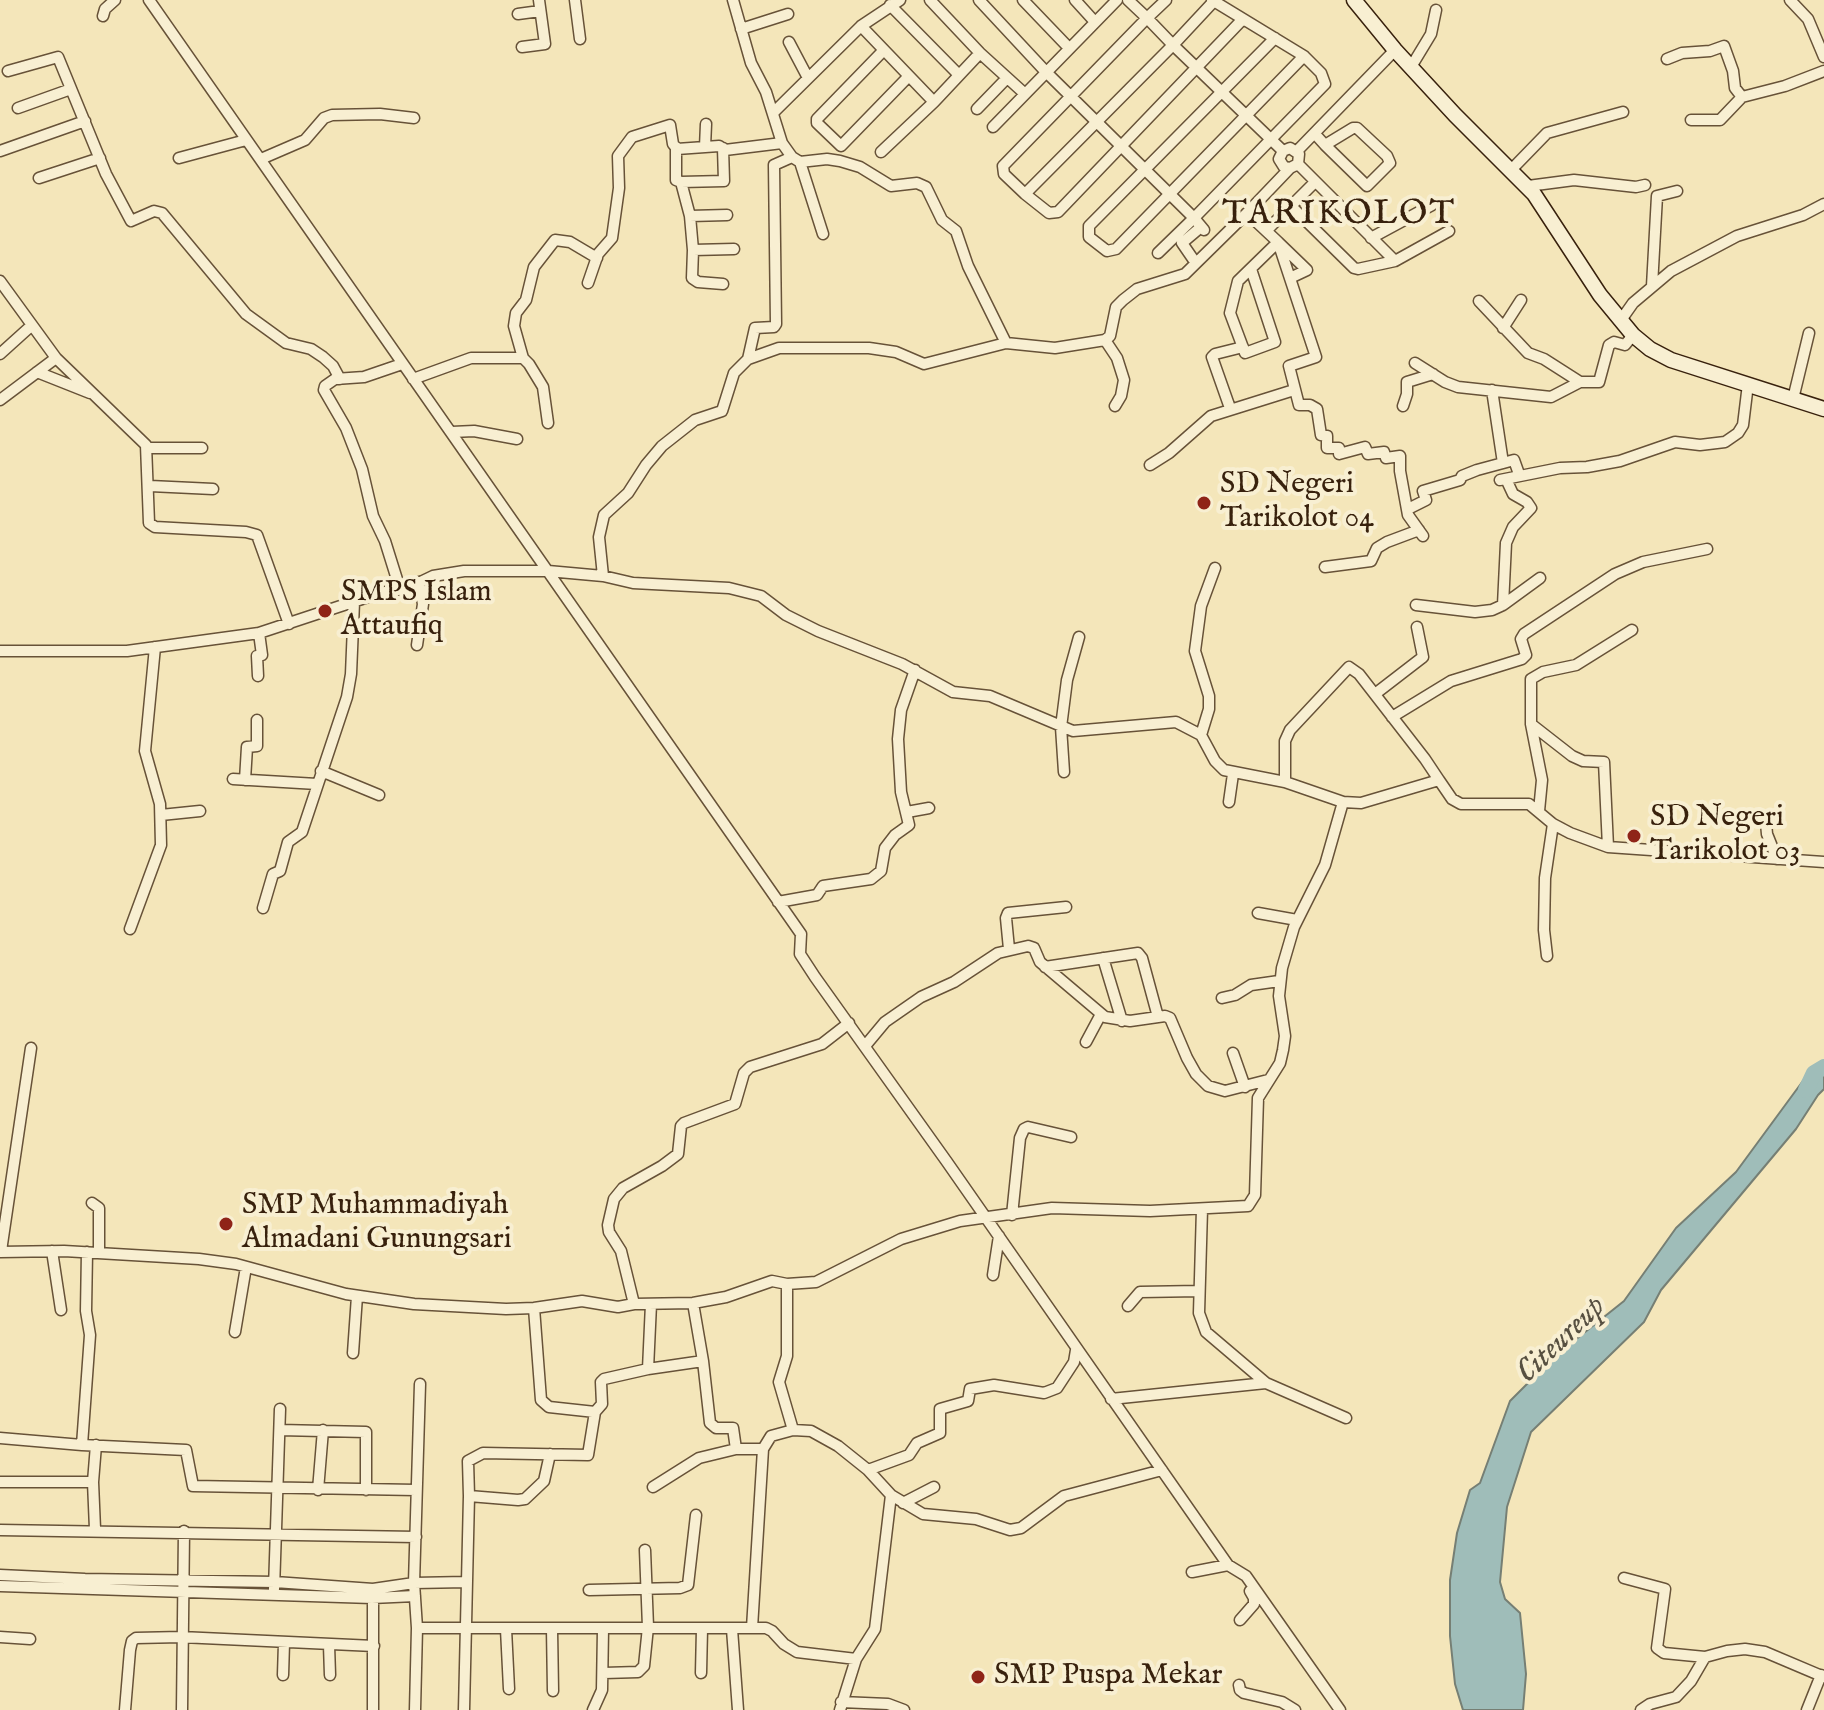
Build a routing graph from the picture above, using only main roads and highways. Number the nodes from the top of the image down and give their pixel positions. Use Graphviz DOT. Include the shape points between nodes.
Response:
graph roads {
  1 [pos="1358,1"];
  2 [pos="1824,409"];
  1 -- 2 [label="main road" via="1395,50 1528,186 1633,335 1671,360"];
}
